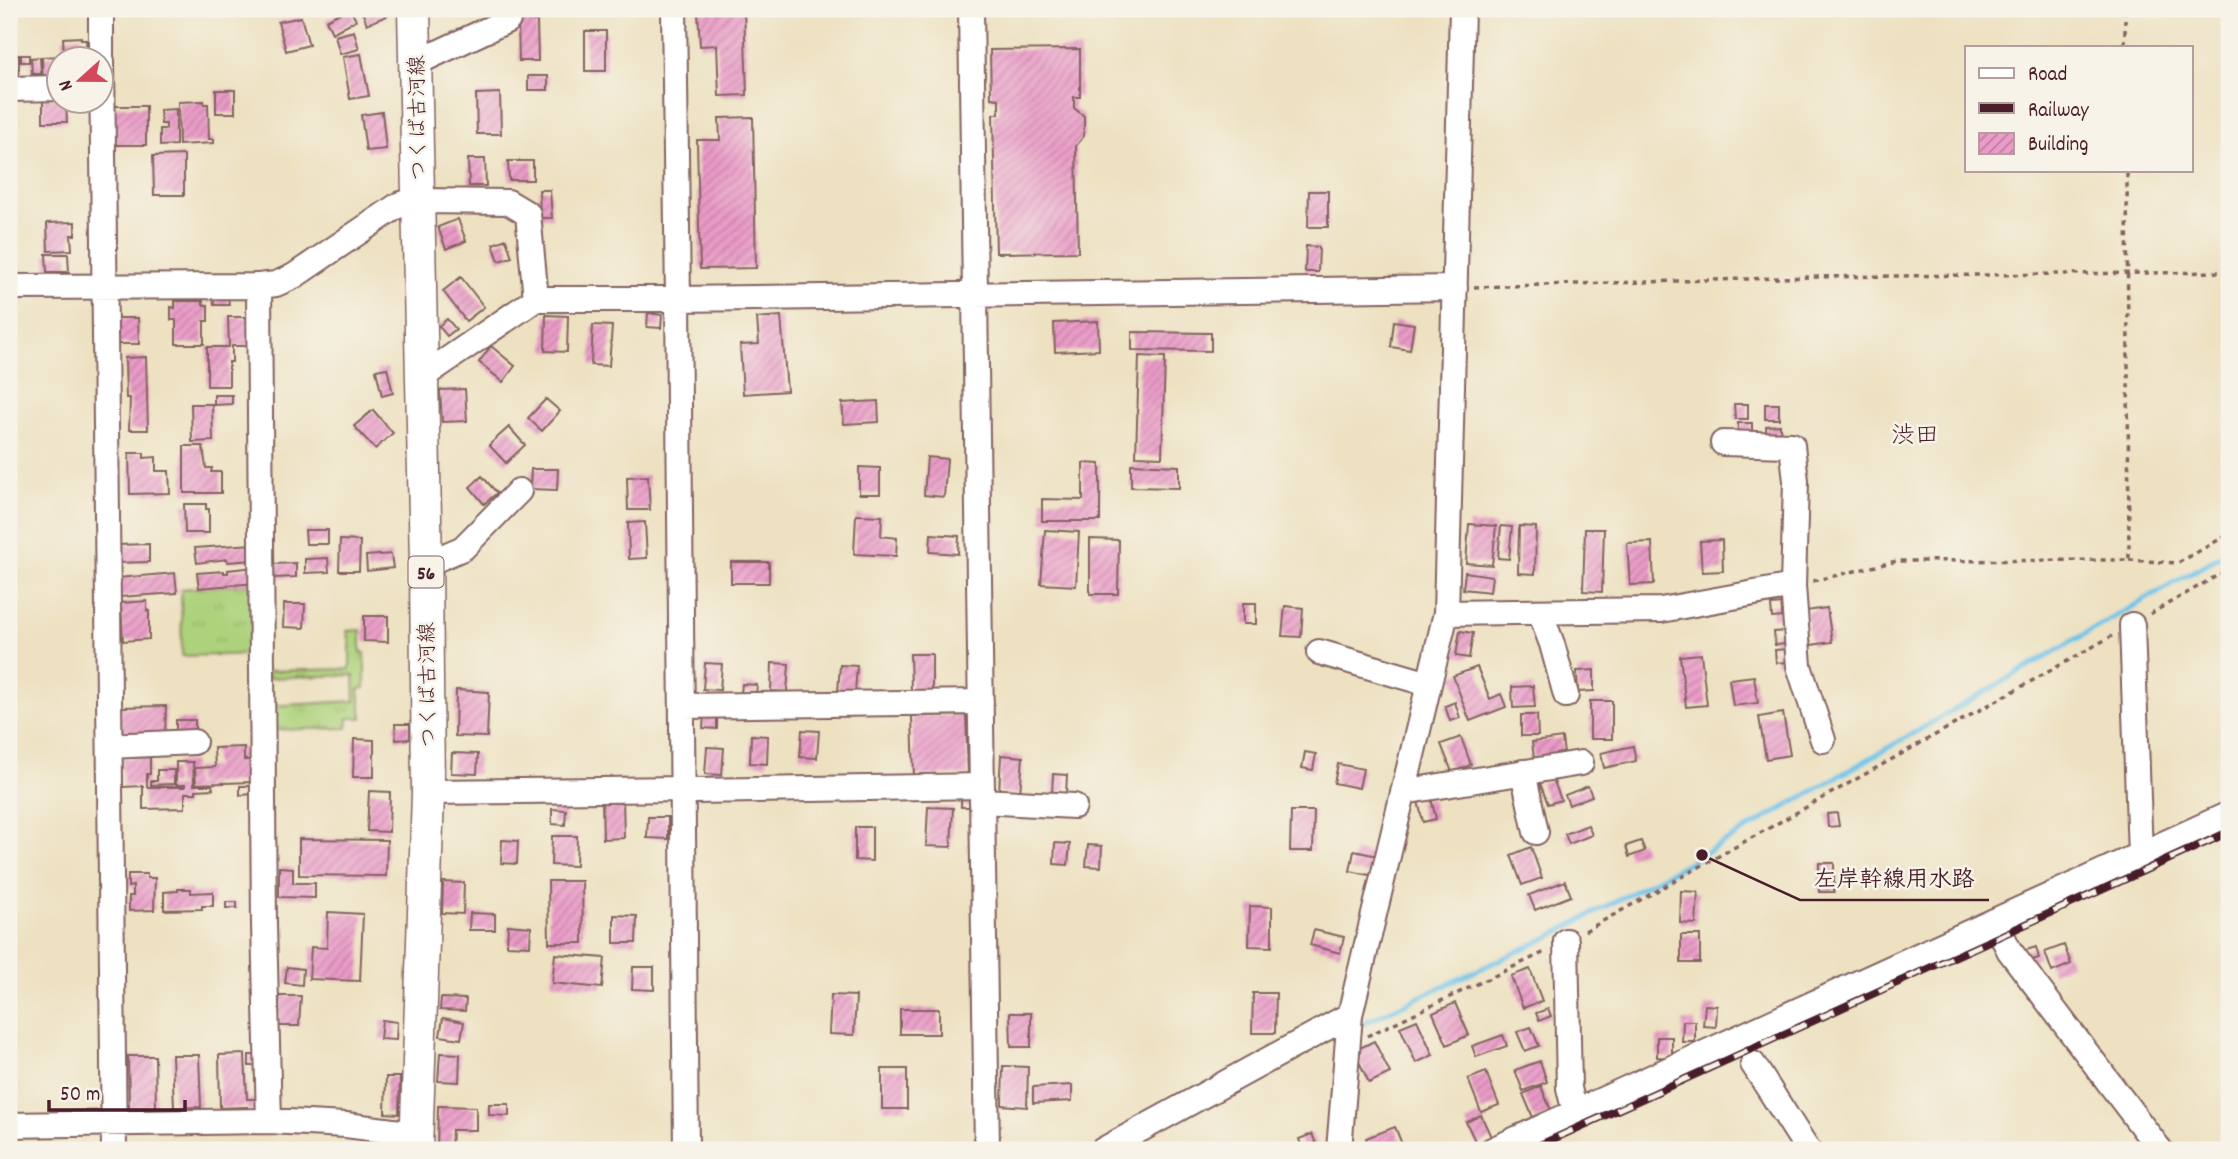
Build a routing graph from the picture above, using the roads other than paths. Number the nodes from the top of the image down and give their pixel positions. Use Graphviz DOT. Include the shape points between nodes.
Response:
graph roads {
  1 [pos="101,9"];
  2 [pos="414,9"];
  3 [pos="674,9"];
  4 [pos="971,9"];
  5 [pos="1462,9"];
  6 [pos="509,20"];
  7 [pos="102,46"];
  8 [pos="415,62"];
  9 [pos="46,88"];
  10 [pos="9,89"];
  11 [pos="102,116"];
  12 [pos="419,201"];
  13 [pos="105,286"];
  14 [pos="259,286"];
  15 [pos="9,287"];
  16 [pos="1455,288"];
  17 [pos="975,295"];
  18 [pos="536,299"];
  19 [pos="678,299"];
  20 [pos="422,377"];
  21 [pos="1723,443"];
  22 [pos="519,491"];
  23 [pos="426,564"];
  24 [pos="1793,586"];
  25 [pos="1540,612"];
  26 [pos="1446,613"];
  27 [pos="2132,625"];
  28 [pos="1320,652"];
  29 [pos="1429,684"];
  30 [pos="1566,695"];
  31 [pos="981,702"];
  32 [pos="682,706"];
  33 [pos="1823,740"];
  34 [pos="194,742"];
  35 [pos="110,746"];
  36 [pos="1581,763"];
  37 [pos="1523,772"];
  38 [pos="683,789"];
  39 [pos="428,792"];
  40 [pos="1403,792"];
  41 [pos="982,794"];
  42 [pos="1074,806"];
  43 [pos="2229,814"];
  44 [pos="1536,831"];
  45 [pos="2140,856"];
  46 [pos="1995,921"];
  47 [pos="1566,941"];
  48 [pos="1350,1015"];
  49 [pos="1753,1063"];
  50 [pos="1575,1113"];
  51 [pos="269,1121"];
  52 [pos="114,1123"];
  53 [pos="9,1125"];
  54 [pos="416,1142"];
  55 [pos="114,1150"];
  56 [pos="686,1150"];
  57 [pos="987,1150"];
  58 [pos="1103,1150"];
  59 [pos="1339,1150"];
  60 [pos="1492,1150"];
  61 [pos="1808,1150"];
  62 [pos="2160,1150"];
  1 -- 7 [label="street"];
  2 -- 8 [label="main road, つくば古河線 / 56"];
  3 -- 19 [label="street"];
  4 -- 17 [label="street"];
  5 -- 16 [label="street"];
  6 -- 8 [label="street"];
  8 -- 12 [label="main road, つくば古河線 / 56"];
  9 -- 10 [label="street"];
  11 -- 13 [label="street"];
  12 -- 14 [label="street" via="400,204 294,276"];
  12 -- 18 [label="street" via="508,202 528,214"];
  12 -- 20 [label="main road, つくば古河線 / 56"];
  13 -- 14 [label="street"];
  13 -- 15 [label="street"];
  13 -- 35 [label="street"];
  14 -- 51 [label="street"];
  16 -- 17 [label="street"];
  16 -- 26 [label="street"];
  17 -- 19 [label="street"];
  17 -- 31 [label="street"];
  18 -- 19 [label="street"];
  18 -- 20 [label="street"];
  19 -- 32 [label="street"];
  20 -- 23 [label="main road, つくば古河線 / 56"];
  21 -- 24 [label="street" via="1792,445 1796,481"];
  22 -- 23 [label="street" via="463,548"];
  23 -- 39 [label="main road, つくば古河線 / 56"];
  24 -- 25 [label="street" via="1661,610"];
  24 -- 33 [label="street" via="1799,666"];
  25 -- 26 [label="street"];
  25 -- 30 [label="street"];
  26 -- 29 [label="street"];
  27 -- 45 [label="street"];
  28 -- 29 [label="street"];
  29 -- 40 [label="street"];
  31 -- 32 [label="street"];
  31 -- 41 [label="street"];
  32 -- 38 [label="street"];
  34 -- 35 [label="street"];
  35 -- 52 [label="street"];
  36 -- 37 [label="street"];
  37 -- 40 [label="street"];
  37 -- 44 [label="street"];
  38 -- 39 [label="street"];
  38 -- 41 [label="street"];
  38 -- 56 [label="street"];
  39 -- 54 [label="main road, つくば古河線 / 56"];
  40 -- 48 [label="street"];
  41 -- 42 [label="street"];
  41 -- 57 [label="street"];
  43 -- 45 [label="street"];
  45 -- 46 [label="street"];
  46 -- 50 [label="street"];
  46 -- 62 [label="street" via="2009,950"];
  47 -- 50 [label="street" via="1569,1088"];
  48 -- 58 [label="street"];
  48 -- 59 [label="street"];
  49 -- 61 [label="street"];
  50 -- 60 [label="street"];
  51 -- 52 [label="street"];
  51 -- 54 [label="street" via="346,1125"];
  52 -- 53 [label="street"];
  52 -- 55 [label="street"];
}
